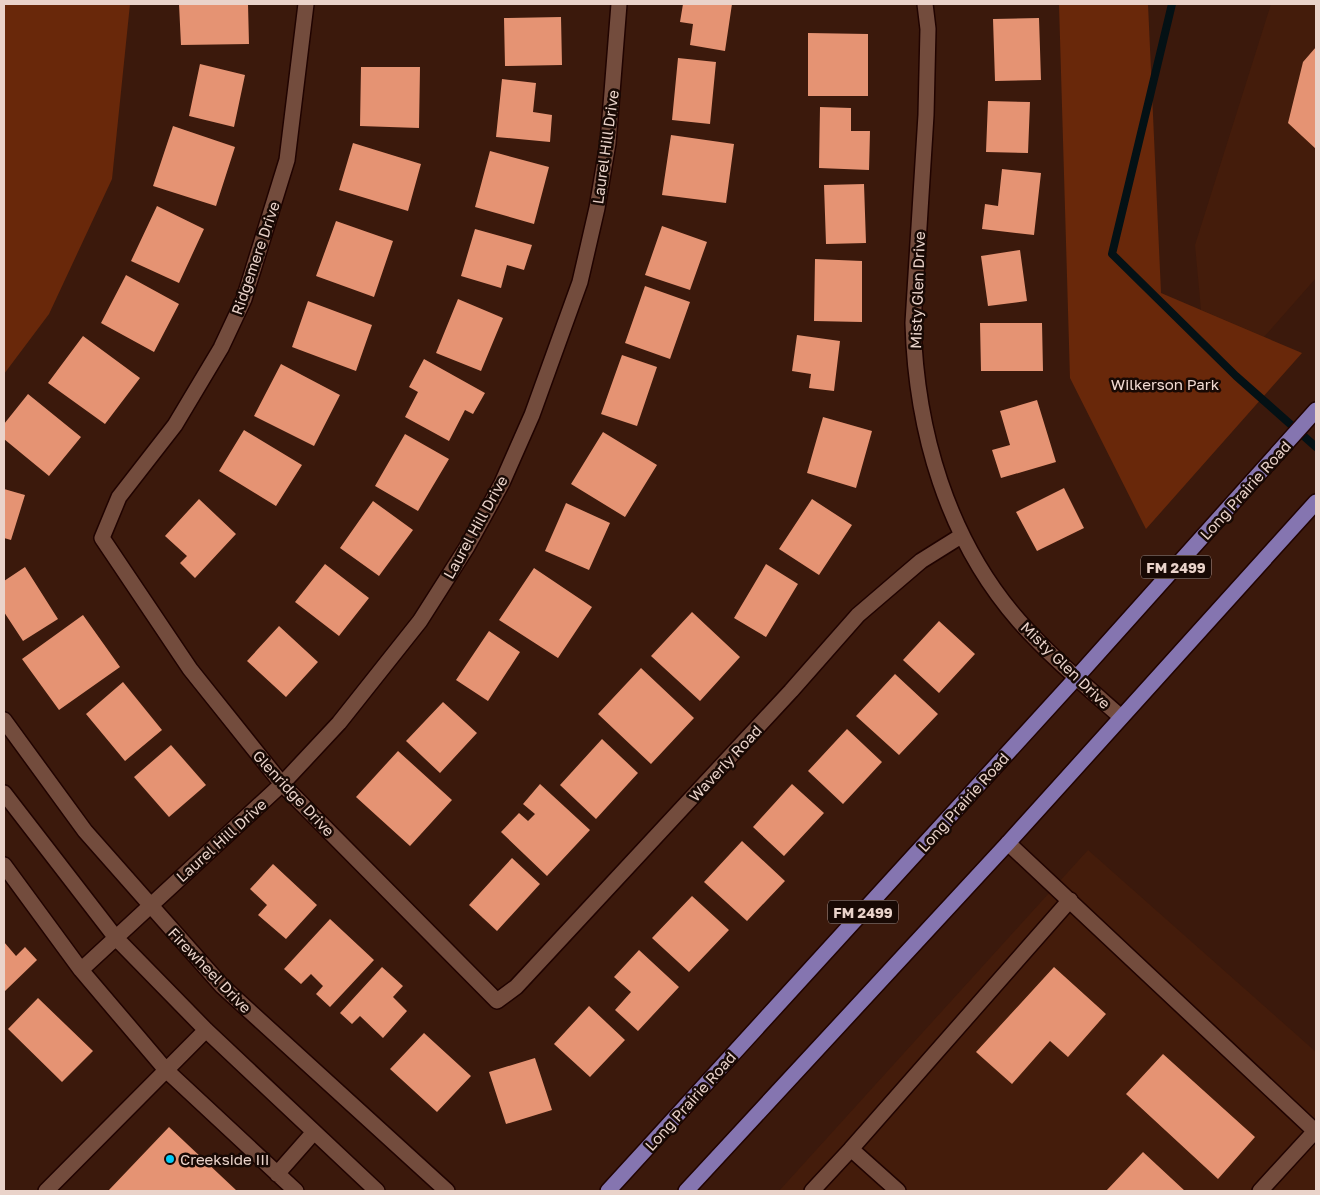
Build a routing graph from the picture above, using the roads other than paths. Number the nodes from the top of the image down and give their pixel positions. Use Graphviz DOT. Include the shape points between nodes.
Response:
graph roads {
  1 [pos="306,4"];
  2 [pos="619,4"];
  3 [pos="925,4"];
  4 [pos="1316,410"];
  5 [pos="1315,503"];
  6 [pos="961,536"];
  7 [pos="102,538"];
  8 [pos="1076,678"];
  9 [pos="1121,717"];
  10 [pos="4,720"];
  11 [pos="282,784"];
  12 [pos="4,793"];
  13 [pos="1008,843"];
  14 [pos="4,865"];
  15 [pos="1070,900"];
  16 [pos="149,905"];
  17 [pos="116,938"];
  18 [pos="81,970"];
  19 [pos="497,1001"];
  20 [pos="206,1030"];
  21 [pos="166,1070"];
  22 [pos="314,1132"];
  23 [pos="1316,1132"];
  24 [pos="850,1149"];
  25 [pos="277,1174"];
  26 [pos="46,1191"];
  27 [pos="296,1191"];
  28 [pos="377,1191"];
  29 [pos="448,1191"];
  30 [pos="608,1191"];
  31 [pos="686,1191"];
  32 [pos="812,1191"];
  33 [pos="898,1191"];
  34 [pos="1260,1191"];
  1 -- 7 [label="street, Ridgemere Drive" via="287,160 244,299 221,348 175,425 119,497"];
  2 -- 11 [label="street, Laurel Hill Drive" via="608,143 597,208 580,282 528,424 502,483 467,547 420,621 339,723"];
  3 -- 6 [label="street, Misty Glen Drive" via="928,29 926,114 914,351 926,431 940,482"];
  4 -- 8 [label="main road, Long Prairie Road / FM 2499"];
  5 -- 9 [label="main road"];
  6 -- 8 [label="street, Misty Glen Drive" via="983,574 1019,621"];
  6 -- 19 [label="street, Waverly Road" via="921,562 858,615 792,691 516,988"];
  7 -- 11 [label="street, Glenridge Drive" via="190,669"];
  8 -- 9 [label="street, Misty Glen Drive"];
  8 -- 30 [label="main road, Long Prairie Road / FM 2499"];
  9 -- 13 [label="main road"];
  10 -- 16 [label="street, Firewheel Drive" via="85,831"];
  11 -- 16 [label="street, Laurel Hill Drive"];
  11 -- 19 [label="street, Glenridge Drive"];
  12 -- 17 [label="street"];
  13 -- 15 [label="street"];
  13 -- 31 [label="main road"];
  14 -- 18 [label="street"];
  15 -- 23 [label="street"];
  15 -- 24 [label="street"];
  16 -- 17 [label="street, Laurel Hill Drive"];
  16 -- 29 [label="street, Firewheel Drive" via="222,986"];
  17 -- 18 [label="street, Laurel Hill Drive"];
  17 -- 20 [label="street"];
  18 -- 21 [label="street"];
  20 -- 21 [label="street"];
  20 -- 22 [label="street"];
  21 -- 25 [label="street"];
  21 -- 26 [label="street"];
  22 -- 25 [label="street"];
  22 -- 28 [label="street"];
  23 -- 34 [label="street"];
  24 -- 32 [label="street"];
  24 -- 33 [label="street"];
  25 -- 27 [label="street"];
}
